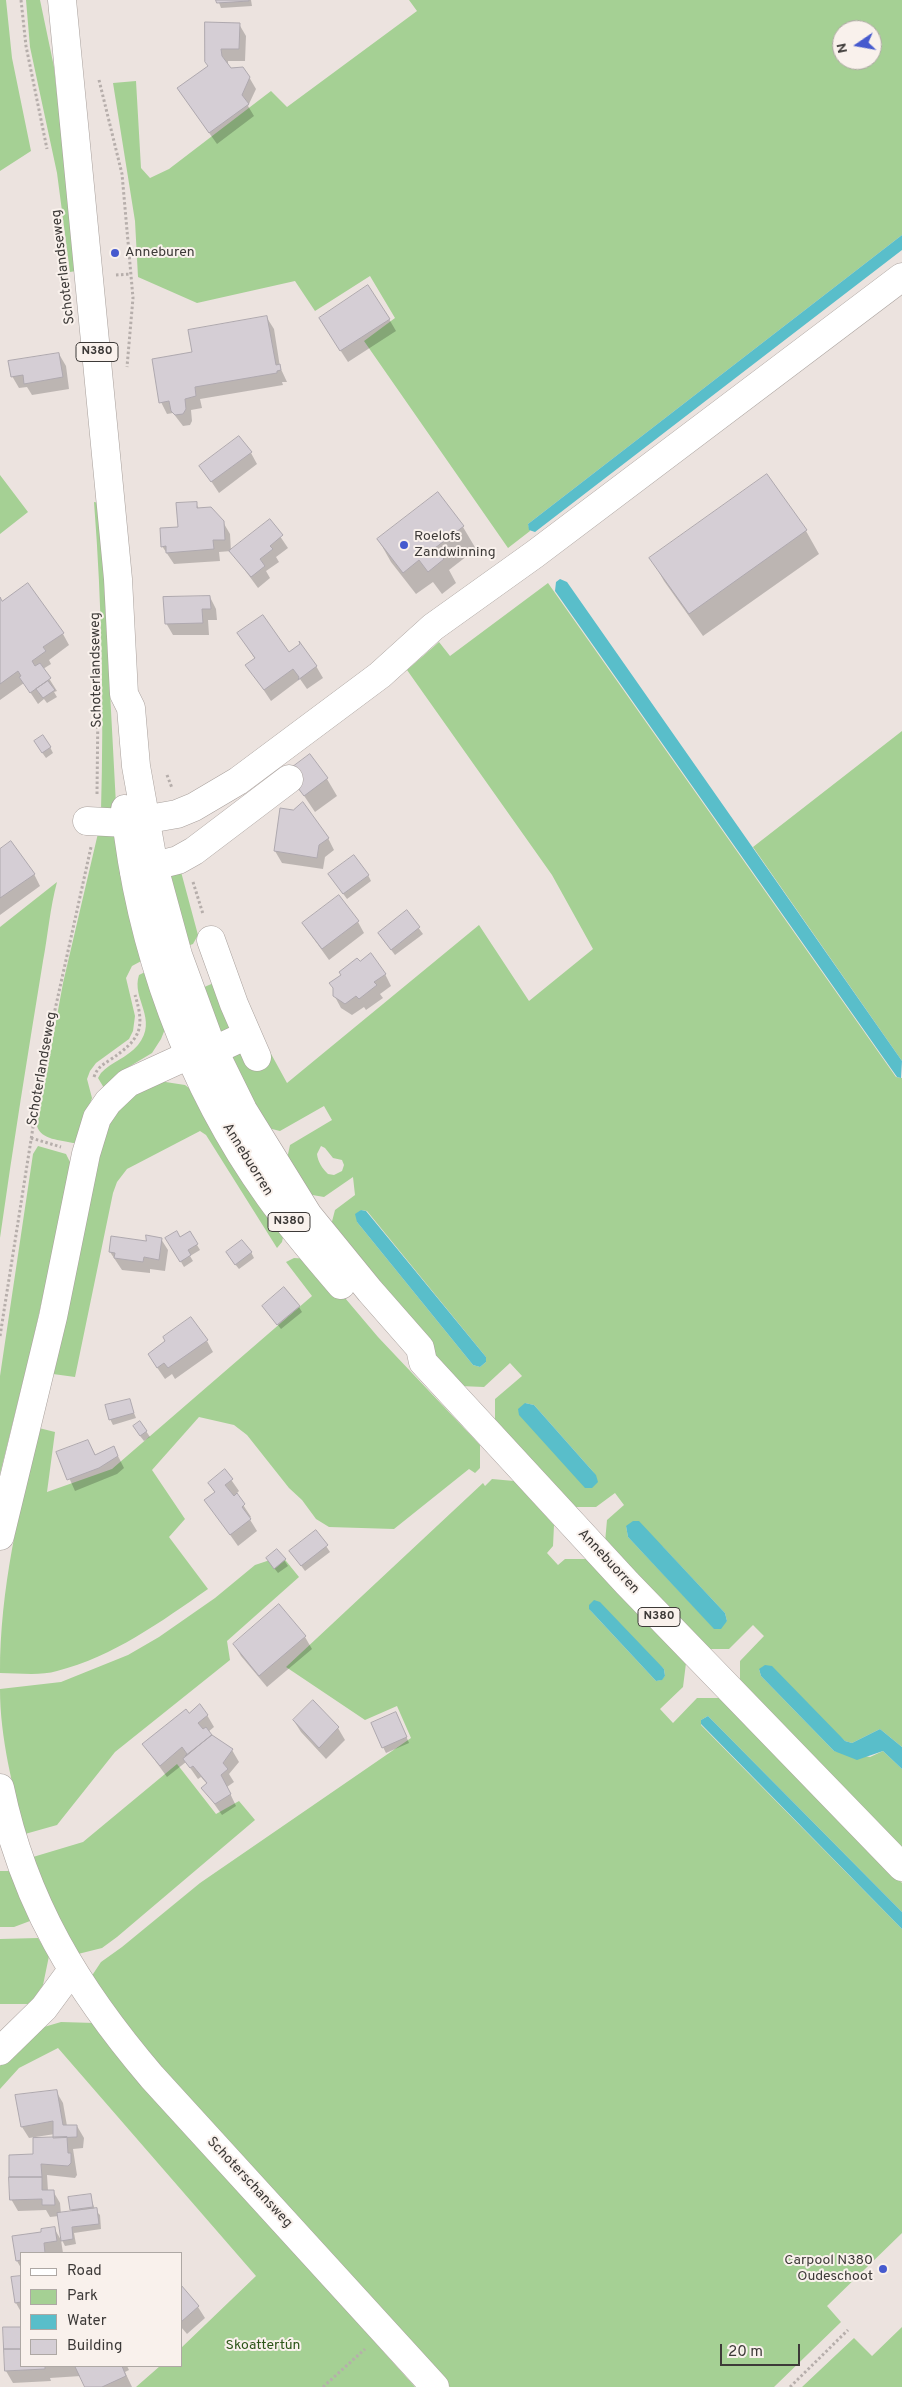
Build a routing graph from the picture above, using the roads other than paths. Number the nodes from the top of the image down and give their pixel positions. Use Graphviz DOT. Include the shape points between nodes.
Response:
graph roads {
  1 [pos="62,0"];
  2 [pos="902,277"];
  3 [pos="289,779"];
  4 [pos="91,821"];
  5 [pos="135,821"];
  6 [pos="144,869"];
  7 [pos="211,940"];
  8 [pos="222,971"];
  9 [pos="188,984"];
  10 [pos="200,1050"];
  11 [pos="0,1536"];
  12 [pos="0,1788"];
  13 [pos="902,1867"];
  14 [pos="72,1970"];
  15 [pos="0,2051"];
  16 [pos="435,2387"];
  1 -- 5 [label="main road, Schoterlandseweg / N380" via="116,552 111,696 131,708"];
  2 -- 5 [label="main road" via="433,627 380,675 238,781 185,811"];
  3 -- 6 [label="main road" via="186,855"];
  4 -- 5 [label="main road"];
  5 -- 6 [label="main road, Schoterlandseweg / N380"];
  6 -- 9 [label="main road, Schoterlandseweg / N380"];
  6 -- 10 [label="main road, Schoterlandseweg / N380" via="144,921 155,962"];
  7 -- 8 [label="main road"];
  8 -- 9 [label="main road"];
  8 -- 10 [label="main road" via="252,1046"];
  9 -- 10 [label="main road, Schoterlandseweg / N380"];
  10 -- 11 [label="main road" via="128,1083 108,1102 95,1123 53,1317"];
  10 -- 13 [label="main road, Annebuorren / N380" via="243,1110 308,1215 420,1348 422,1362 627,1583"];
  12 -- 14 [label="main road" via="30,1887"];
  14 -- 15 [label="main road" via="44,2008"];
  14 -- 16 [label="main road, Schoterschansweg" via="110,2028 152,2077"];
}
